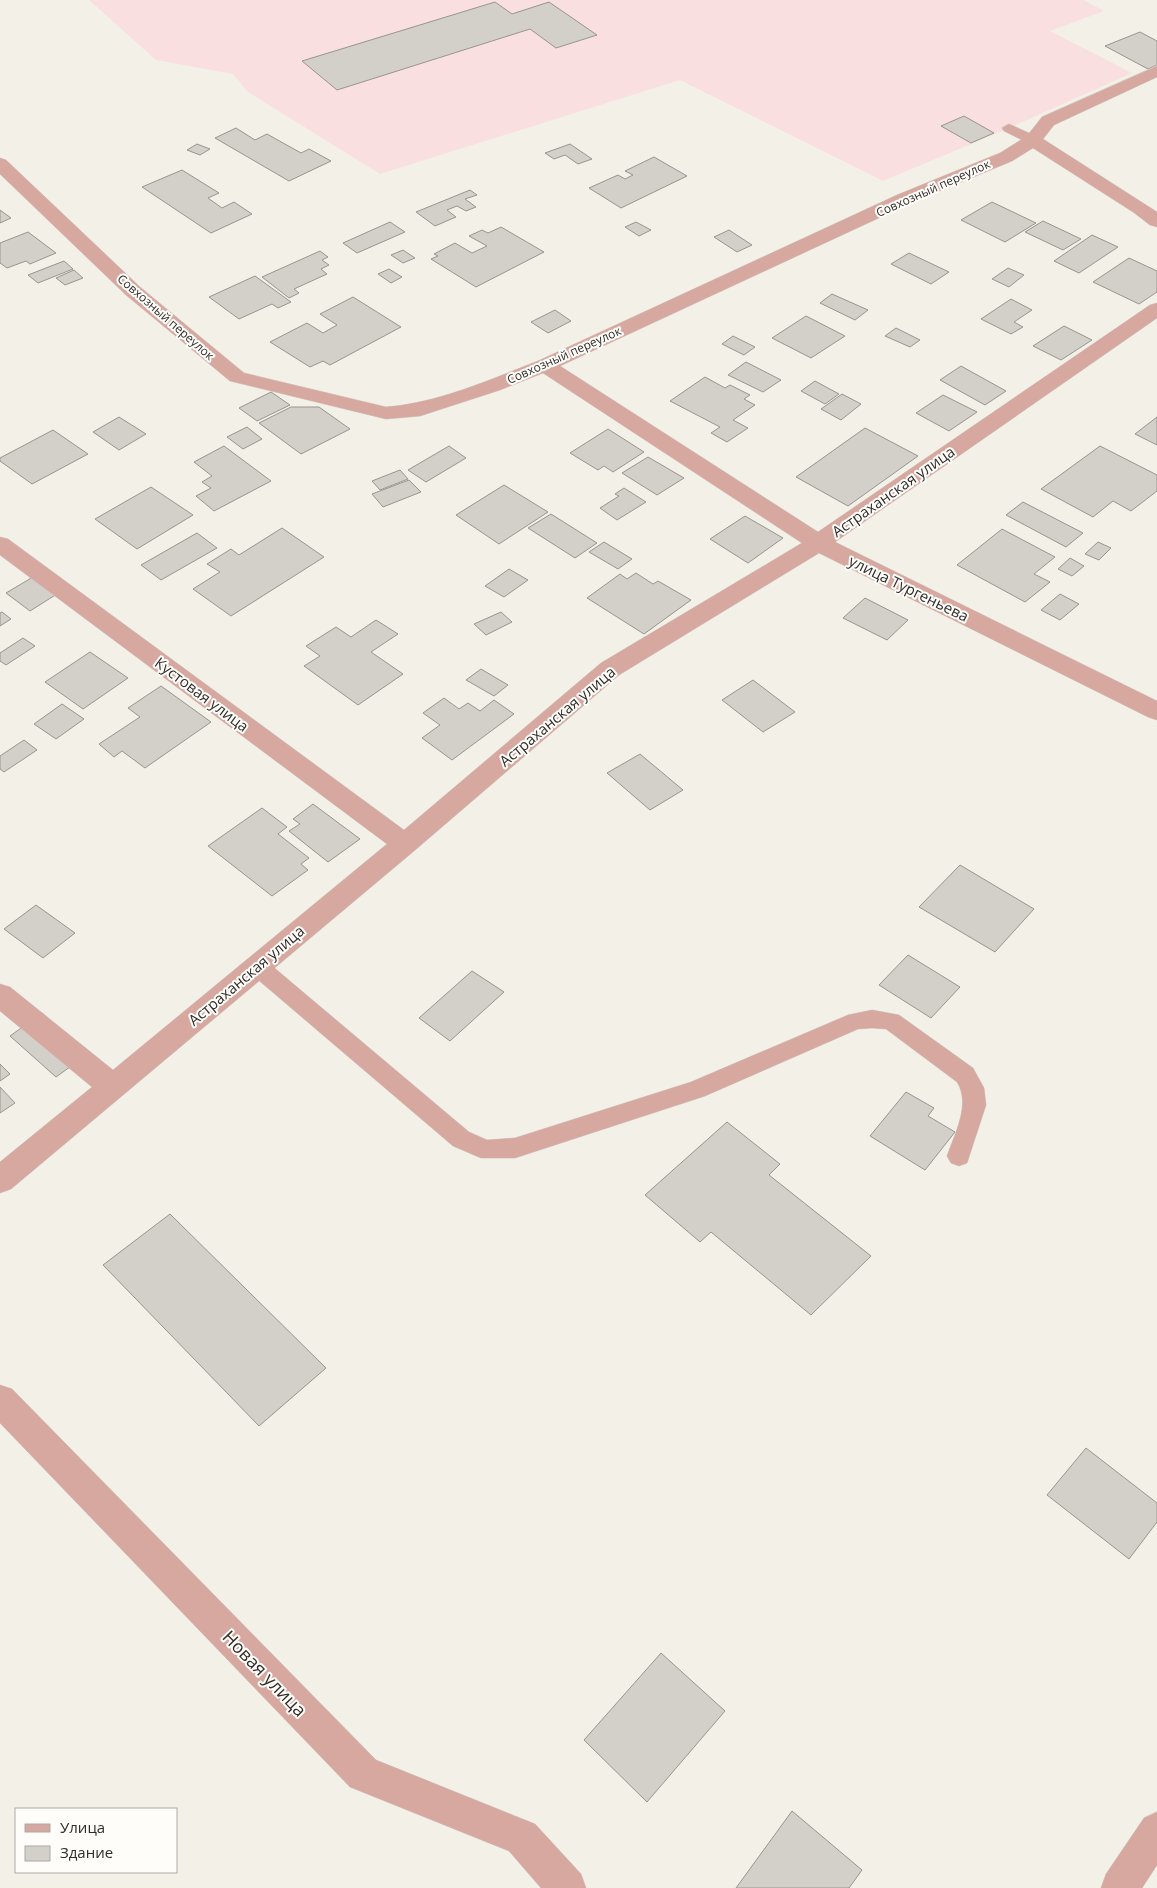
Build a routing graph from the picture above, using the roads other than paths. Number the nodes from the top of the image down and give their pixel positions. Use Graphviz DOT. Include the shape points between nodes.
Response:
graph roads {
  1 [pos="1157,71"];
  2 [pos="1009,128"];
  3 [pos="1033,140"];
  4 [pos="0,164"];
  5 [pos="1157,221"];
  6 [pos="1157,309"];
  7 [pos="545,365"];
  8 [pos="818,543"];
  9 [pos="0,544"];
  10 [pos="1157,711"];
  11 [pos="405,844"];
  12 [pos="257,966"];
  13 [pos="0,995"];
  14 [pos="112,1086"];
  15 [pos="959,1156"];
  16 [pos="0,1180"];
  17 [pos="0,1400"];
  18 [pos="1157,1831"];
  19 [pos="566,1888"];
  20 [pos="1120,1888"];
  1 -- 3 [label="street, Совхозный переулок" via="1048,121"];
  2 -- 3 [label="lane"];
  3 -- 5 [label="street"];
  3 -- 7 [label="street, Совхозный переулок" via="1006,157 904,199"];
  4 -- 7 [label="street, Совхозный переулок" via="134,291 237,377 356,407 386,412 412,411 494,386"];
  6 -- 8 [label="street, Астраханская улица"];
  7 -- 8 [label="street, улица Тургеньева"];
  8 -- 10 [label="street, улица Тургеньева"];
  8 -- 11 [label="street, Астраханская улица" via="610,669"];
  9 -- 11 [label="street, Кустовая улица"];
  11 -- 12 [label="street, Астраханская улица"];
  12 -- 14 [label="street, Астраханская улица"];
  12 -- 15 [label="lane" via="474,1148 515,1148 697,1089 856,1021 872,1018 891,1021 965,1075 973,1088 974,1105"];
  13 -- 14 [label="street"];
  14 -- 16 [label="street, Астраханская улица"];
  17 -- 19 [label="street, Новая улица" via="363,1774 522,1837"];
  18 -- 20 [label="street"];
}
